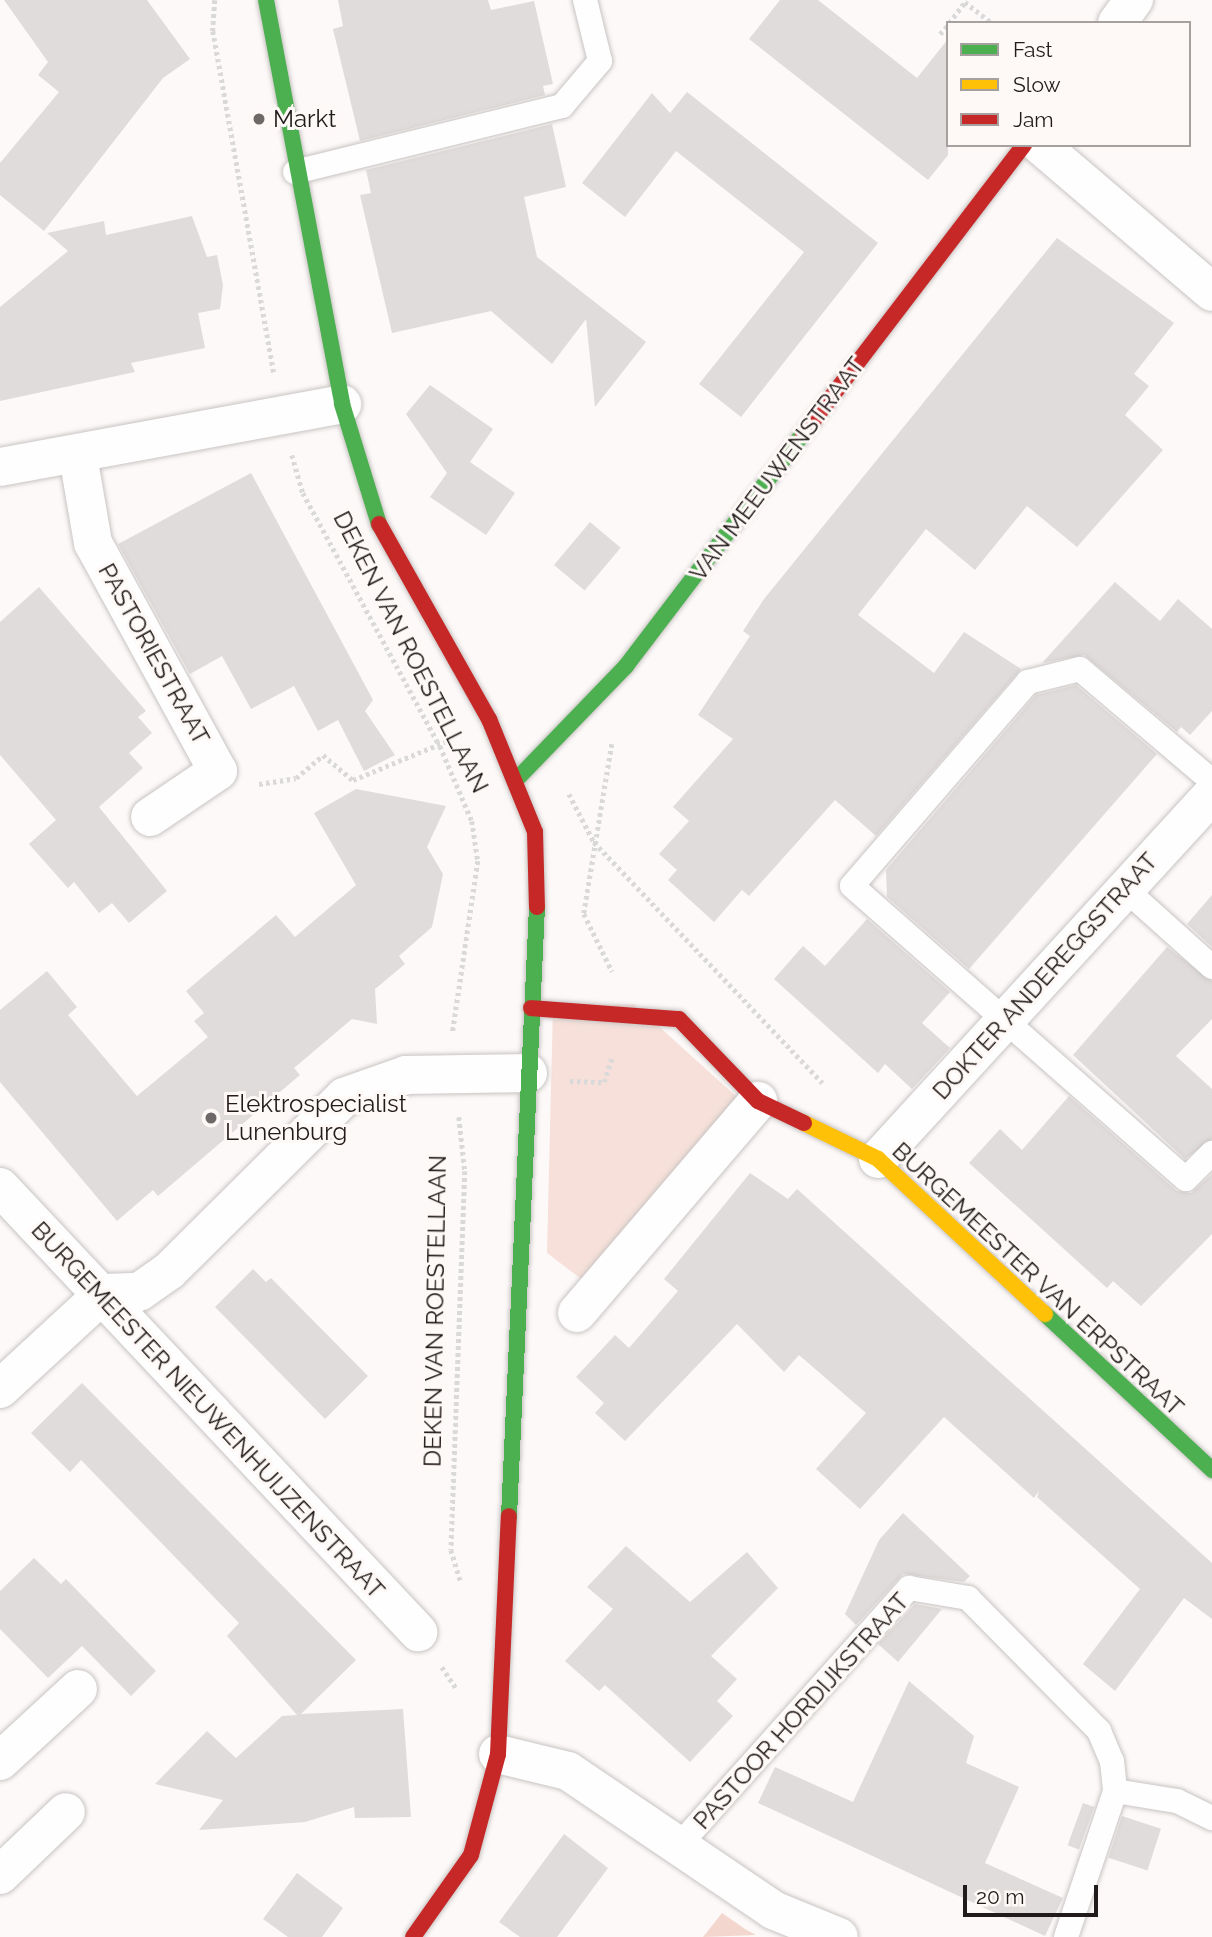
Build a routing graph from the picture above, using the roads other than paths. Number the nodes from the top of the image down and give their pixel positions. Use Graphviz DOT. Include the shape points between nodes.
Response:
graph roads {
  1 [pos="266,0"];
  2 [pos="585,0"];
  3 [pos="1134,0"];
  4 [pos="1118,21"];
  5 [pos="1022,147"];
  6 [pos="1043,147"];
  7 [pos="295,172"];
  8 [pos="1212,292"];
  9 [pos="342,404"];
  10 [pos="78,456"];
  11 [pos="0,467"];
  12 [pos="516,780"];
  13 [pos="1212,781"];
  14 [pos="1212,794"];
  15 [pos="150,817"];
  16 [pos="1125,889"];
  17 [pos="1212,967"];
  18 [pos="531,1008"];
  19 [pos="1004,1020"];
  20 [pos="528,1073"];
  21 [pos="758,1101"];
  22 [pos="1212,1153"];
  23 [pos="878,1159"];
  24 [pos="0,1187"];
  25 [pos="104,1293"];
  26 [pos="577,1312"];
  27 [pos="0,1389"];
  28 [pos="1212,1470"];
  29 [pos="418,1632"];
  30 [pos="78,1689"];
  31 [pos="498,1754"];
  32 [pos="0,1761"];
  33 [pos="1115,1791"];
  34 [pos="66,1812"];
  35 [pos="1212,1818"];
  36 [pos="681,1842"];
  37 [pos="0,1875"];
  38 [pos="765,1923"];
  39 [pos="412,1937"];
  40 [pos="839,1937"];
  41 [pos="1066,1937"];
  1 -- 7 [label="main road, DEKEN VAN ROESTELLAAN"];
  2 -- 7 [label="lane" via="600,61 562,106"];
  3 -- 4 [label="street"];
  5 -- 12 [label="main road, VAN MEEUWENSTRAAT" via="626,666"];
  6 -- 8 [label="street"];
  7 -- 9 [label="main road, DEKEN VAN ROESTELLAAN"];
  9 -- 10 [label="street"];
  9 -- 12 [label="main road, DEKEN VAN ROESTELLAAN" via="370,507 489,719"];
  10 -- 11 [label="street"];
  10 -- 15 [label="street, PASTORIESTRAAT" via="93,543 218,771"];
  12 -- 18 [label="main road, DEKEN VAN ROESTELLAAN" via="535,832"];
  13 -- 19 [label="lane" via="1080,669 1028,682 852,886"];
  14 -- 16 [label="street, DOKTER ANDEREGGSTRAAT"];
  16 -- 17 [label="lane"];
  16 -- 19 [label="street, DOKTER ANDEREGGSTRAAT"];
  18 -- 20 [label="main road, DEKEN VAN ROESTELLAAN"];
  18 -- 21 [label="main road, BURGEMEESTER VAN ERPSTRAAT" via="679,1019"];
  19 -- 22 [label="lane" via="1186,1179"];
  19 -- 23 [label="street, DOKTER ANDEREGGSTRAAT"];
  20 -- 25 [label="street" via="406,1075 344,1097 169,1271 139,1292"];
  20 -- 31 [label="main road, DEKEN VAN ROESTELLAAN"];
  21 -- 23 [label="main road, BURGEMEESTER VAN ERPSTRAAT"];
  21 -- 26 [label="street"];
  23 -- 28 [label="main road, BURGEMEESTER VAN ERPSTRAAT"];
  24 -- 25 [label="street, BURGEMEESTER NIEUWENHUIJZENSTRAAT" via="64,1262"];
  25 -- 27 [label="street"];
  25 -- 29 [label="street, BURGEMEESTER NIEUWENHUIJZENSTRAAT"];
  30 -- 32 [label="street"];
  31 -- 36 [label="street, PASTOOR HORDIJKSTRAAT" via="568,1771"];
  31 -- 39 [label="main road, DEKEN VAN ROESTELLAAN" via="471,1855"];
  33 -- 35 [label="lane" via="1177,1801"];
  33 -- 36 [label="lane, PASTOOR HORDIJKSTRAAT" via="1112,1761 1099,1731 968,1598 909,1588"];
  33 -- 41 [label="lane, PASTOOR HORDIJKSTRAAT"];
  34 -- 37 [label="street"];
  36 -- 38 [label="street, PASTOOR HORDIJKSTRAAT"];
  38 -- 40 [label="street, PASTOOR HORDIJKSTRAAT"];
}
